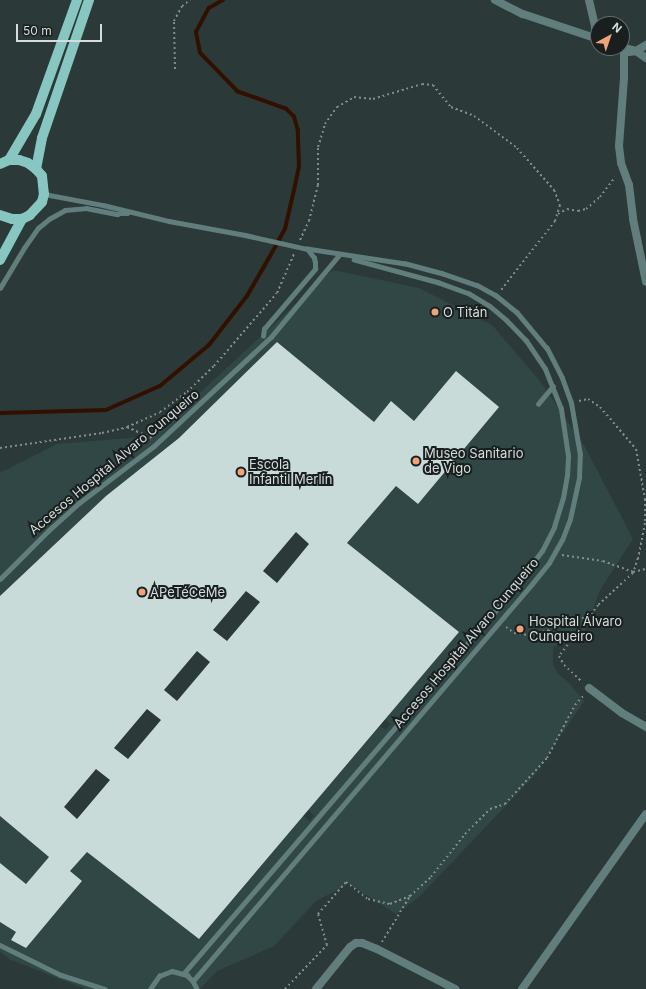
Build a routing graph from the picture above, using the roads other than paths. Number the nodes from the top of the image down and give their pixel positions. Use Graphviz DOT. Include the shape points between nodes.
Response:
graph roads {
  1 [pos="77,0"];
  2 [pos="89,0"];
  3 [pos="494,0"];
  4 [pos="589,0"];
  5 [pos="593,16"];
  6 [pos="590,36"];
  7 [pos="646,45"];
  8 [pos="630,49"];
  9 [pos="636,51"];
  10 [pos="646,58"];
  11 [pos="4,162"];
  12 [pos="36,169"];
  13 [pos="44,194"];
  14 [pos="133,213"];
  15 [pos="0,215"];
  16 [pos="22,218"];
  17 [pos="307,249"];
  18 [pos="339,255"];
  19 [pos="0,260"];
  20 [pos="646,282"];
  21 [pos="0,288"];
  22 [pos="263,336"];
  23 [pos="553,386"];
  24 [pos="538,404"];
  25 [pos="0,579"];
  26 [pos="590,688"];
  27 [pos="646,727"];
  28 [pos="646,814"];
  29 [pos="0,945"];
  30 [pos="184,973"];
  31 [pos="193,981"];
  32 [pos="105,989"];
  33 [pos="150,989"];
  34 [pos="196,989"];
  35 [pos="316,989"];
  36 [pos="455,989"];
  37 [pos="522,989"];
  1 -- 11 [label="main road" via="36,114"];
  2 -- 12 [label="main road" via="42,138"];
  3 -- 6 [label="street" via="523,14"];
  4 -- 5 [label="street"];
  7 -- 9 [label="street"];
  8 -- 9 [label="street"];
  9 -- 10 [label="street"];
  9 -- 20 [label="street" via="624,53 619,146 629,185"];
  11 -- 12 [label="main road" via="24,161"];
  12 -- 13 [label="main road" via="44,185"];
  13 -- 14 [label="lane, Accesos Hospital Alvaro Cunqueiro"];
  13 -- 16 [label="main road" via="37,210"];
  14 -- 17 [label="lane, Accesos Hospital Alvaro Cunqueiro, bridge"];
  14 -- 21 [label="lane, Accesos Hospital Alvaro Cunqueiro" via="117,214 86,208 65,210 49,219 38,228"];
  15 -- 16 [label="main road" via="12,219"];
  16 -- 19 [label="main road"];
  17 -- 18 [label="lane, Accesos Hospital Alvaro Cunqueiro"];
  17 -- 22 [label="lane" via="316,263 315,269 264,329"];
  18 -- 23 [label="lane, Accesos Hospital Alvaro Cunqueiro" via="439,283 469,294 489,306 526,341"];
  18 -- 25 [label="lane, Accesos Hospital Alvaro Cunqueiro" via="271,338 158,443 79,503"];
  18 -- 31 [label="lane, Accesos Hospital Alvaro Cunqueiro" via="406,264 443,274 478,286 496,296 517,313 547,349 562,378 571,403 580,455 579,478 570,519 562,540 532,584"];
  23 -- 24 [label="lane"];
  23 -- 30 [label="lane, Accesos Hospital Alvaro Cunqueiro" via="566,434 567,476 554,527 542,551 492,615"];
  26 -- 27 [label="street" via="622,713"];
  28 -- 37 [label="street"];
  29 -- 32 [label="lane" via="61,975"];
  30 -- 31 [label="lane"];
  30 -- 33 [label="lane" via="172,970 165,972 154,981"];
  31 -- 34 [label="lane"];
  35 -- 36 [label="street" via="350,946 356,943 377,949"];
}
